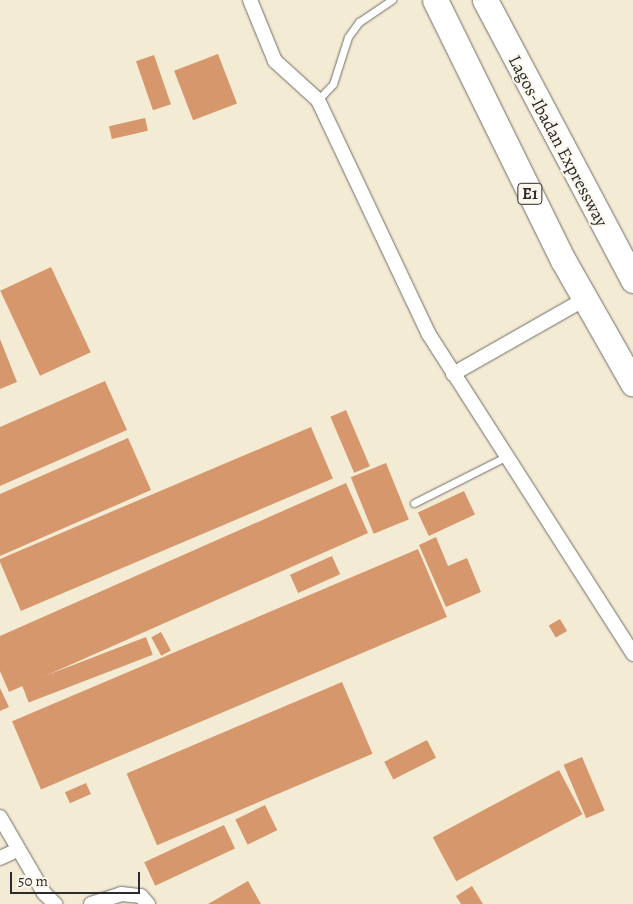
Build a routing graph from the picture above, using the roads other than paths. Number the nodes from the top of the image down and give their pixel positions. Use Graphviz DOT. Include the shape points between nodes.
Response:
graph roads {
  1 [pos="250,0"];
  2 [pos="392,0"];
  3 [pos="435,0"];
  4 [pos="485,0"];
  5 [pos="318,100"];
  6 [pos="630,271"];
  7 [pos="585,299"];
  8 [pos="453,374"];
  9 [pos="633,384"];
  10 [pos="507,456"];
  11 [pos="414,504"];
  12 [pos="633,654"];
  13 [pos="0,817"];
  14 [pos="17,850"];
  15 [pos="0,858"];
  16 [pos="55,904"];
  17 [pos="91,904"];
  18 [pos="148,904"];
  1 -- 5 [label="street" via="275,61"];
  2 -- 5 [label="lane" via="359,22 348,37 333,84"];
  3 -- 7 [label="highway, E1"];
  4 -- 6 [label="highway, Lagos-Ibadan Expressway"];
  5 -- 8 [label="street" via="428,333"];
  7 -- 8 [label="street"];
  7 -- 9 [label="highway, E1"];
  8 -- 10 [label="street"];
  10 -- 11 [label="lane"];
  10 -- 12 [label="street"];
  13 -- 14 [label="street"];
  14 -- 15 [label="street"];
  14 -- 16 [label="street" via="44,893"];
  17 -- 18 [label="street" via="121,894 141,896"];
}
